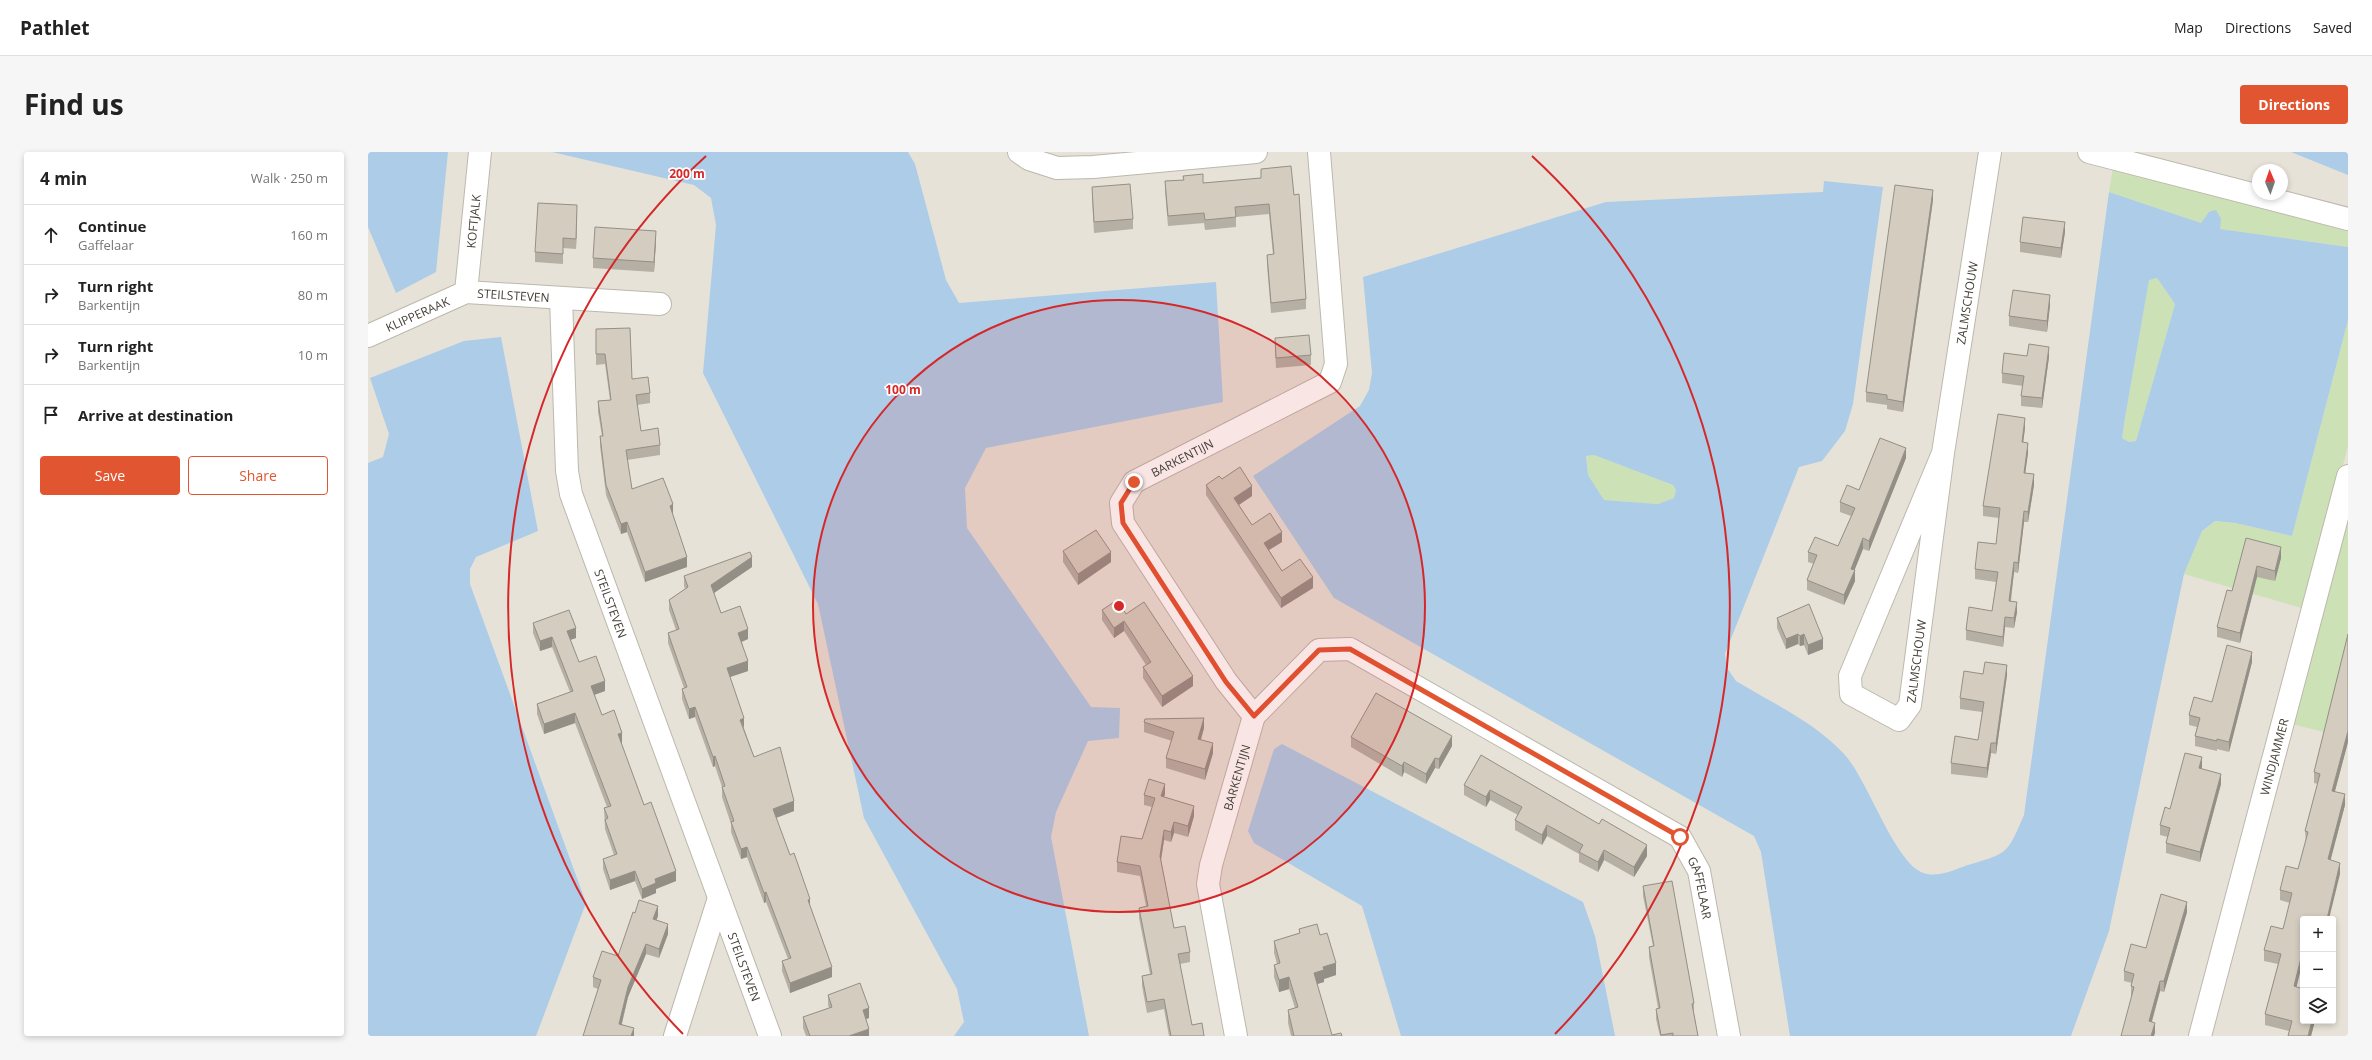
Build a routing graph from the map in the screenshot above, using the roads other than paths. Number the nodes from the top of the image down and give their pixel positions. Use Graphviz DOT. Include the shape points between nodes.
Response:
graph roads {
  1 [pos="480,152"];
  2 [pos="1019,152"];
  3 [pos="1256,152"];
  4 [pos="1319,152"];
  5 [pos="1990,152"];
  6 [pos="2089,152"];
  7 [pos="1056,160"];
  8 [pos="2348,219"];
  9 [pos="466,292"];
  10 [pos="561,298"];
  11 [pos="660,304"];
  12 [pos="368,336"];
  13 [pos="1943,453"];
  14 [pos="2348,476"];
  15 [pos="1254,716"];
  16 [pos="719,898"];
  17 [pos="678,1035"];
  18 [pos="770,1036"];
  19 [pos="1236,1036"];
  20 [pos="1729,1036"];
  21 [pos="2200,1036"];
  1 -- 9 [label="street, KOFTJALK"];
  2 -- 7 [label="street" via="1029,159"];
  3 -- 7 [label="street" via="1093,167"];
  4 -- 15 [label="street, BARKENTIJN" via="1336,364 1330,382 1134,482 1121,503 1123,523 1226,682"];
  5 -- 13 [label="street, ZALMSCHOUW"];
  6 -- 8 [label="street"];
  9 -- 10 [label="street, STEILSTEVEN"];
  9 -- 12 [label="street, KLIPPERAAK"];
  10 -- 11 [label="street, STEILSTEVEN"];
  10 -- 16 [label="street, STEILSTEVEN" via="567,471 571,494"];
  13 -- 13 [label="street, ZALMSCHOUW" via="1910,705 1900,720 1851,694 1850,676"];
  14 -- 21 [label="street, WINDJAMMER"];
  15 -- 19 [label="street, BARKENTIJN" via="1211,865 1208,884"];
  15 -- 20 [label="street, GAFFELAAR" via="1319,650 1350,649 1680,837 1699,871"];
  16 -- 17 [label="street, STEILSTEVEN"];
  16 -- 18 [label="street, STEILSTEVEN"];
}
